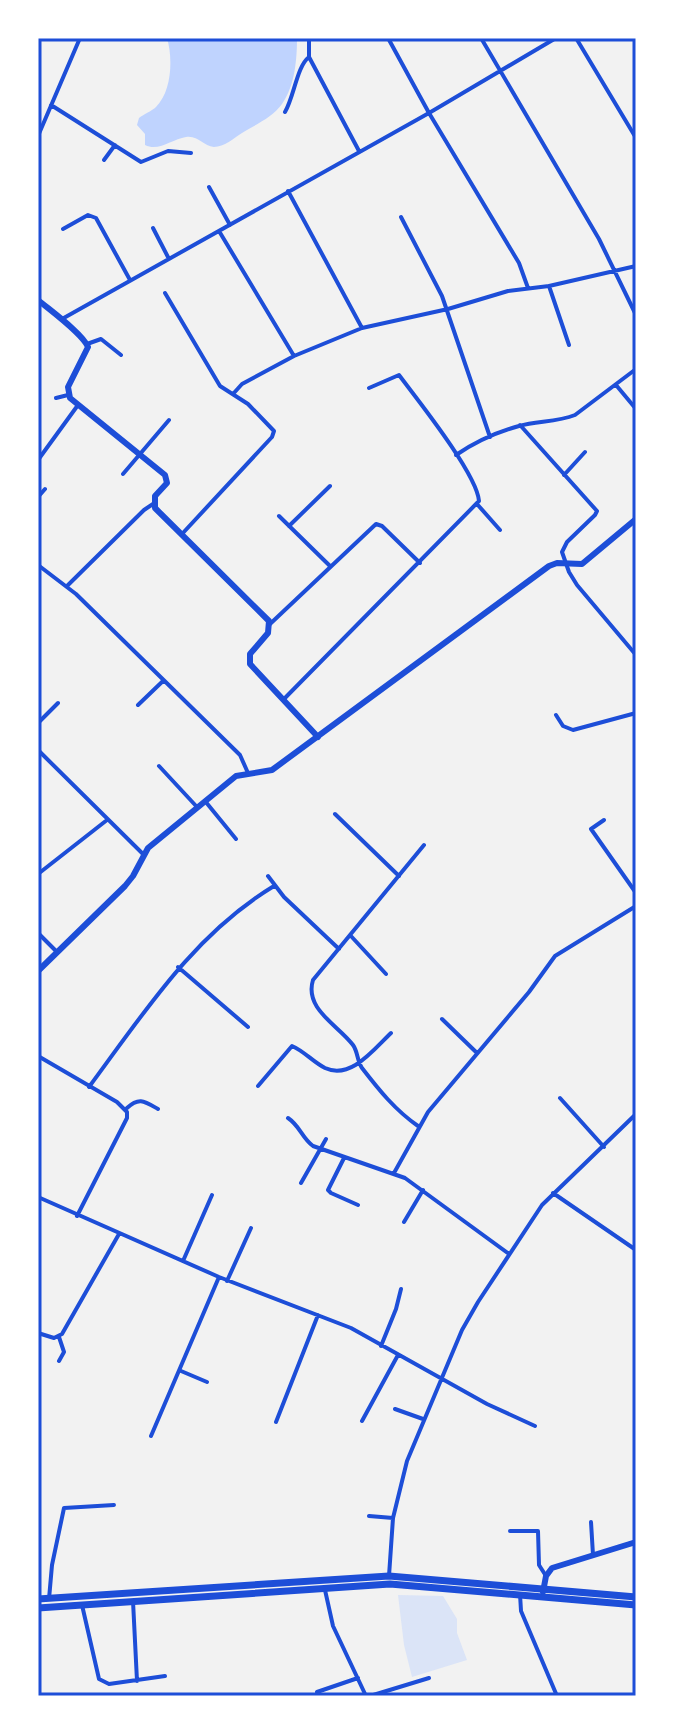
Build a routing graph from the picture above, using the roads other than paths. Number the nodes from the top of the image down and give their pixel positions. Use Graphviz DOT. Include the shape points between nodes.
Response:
graph roads {
  1 [pos="80,38"];
  2 [pos="309,38"];
  3 [pos="388,38"];
  4 [pos="481,38"];
  5 [pos="556,38"];
  6 [pos="576,38"];
  7 [pos="309,57"];
  8 [pos="501,71"];
  9 [pos="51,105"];
  10 [pos="285,112"];
  11 [pos="429,113"];
  12 [pos="38,136"];
  13 [pos="636,138"];
  14 [pos="115,145"];
  15 [pos="359,152"];
  16 [pos="191,153"];
  17 [pos="104,160"];
  18 [pos="209,187"];
  19 [pos="288,191"];
  20 [pos="401,217"];
  21 [pos="230,225"];
  22 [pos="153,228"];
  23 [pos="63,229"];
  24 [pos="219,231"];
  25 [pos="169,259"];
  26 [pos="636,266"];
  27 [pos="614,272"];
  28 [pos="130,280"];
  29 [pos="549,286"];
  30 [pos="528,288"];
  31 [pos="165,293"];
  32 [pos="38,300"];
  33 [pos="448,309"];
  34 [pos="636,315"];
  35 [pos="60,321"];
  36 [pos="362,328"];
  37 [pos="87,344"];
  38 [pos="569,345"];
  39 [pos="121,355"];
  40 [pos="294,356"];
  41 [pos="636,369"];
  42 [pos="616,385"];
  43 [pos="369,388"];
  44 [pos="233,394"];
  45 [pos="68,395"];
  46 [pos="56,398"];
  47 [pos="78,405"];
  48 [pos="636,409"];
  49 [pos="169,420"];
  50 [pos="520,425"];
  51 [pos="490,437"];
  52 [pos="585,452"];
  53 [pos="139,455"];
  54 [pos="456,455"];
  55 [pos="38,460"];
  56 [pos="123,474"];
  57 [pos="564,475"];
  58 [pos="330,486"];
  59 [pos="45,489"];
  60 [pos="38,497"];
  61 [pos="153,504"];
  62 [pos="477,504"];
  63 [pos="279,516"];
  64 [pos="636,519"];
  65 [pos="289,526"];
  66 [pos="500,530"];
  67 [pos="182,534"];
  68 [pos="420,563"];
  69 [pos="566,564"];
  70 [pos="38,565"];
  71 [pos="330,566"];
  72 [pos="67,586"];
  73 [pos="270,624"];
  74 [pos="636,655"];
  75 [pos="163,681"];
  76 [pos="284,699"];
  77 [pos="58,703"];
  78 [pos="138,705"];
  79 [pos="636,713"];
  80 [pos="556,715"];
  81 [pos="38,723"];
  82 [pos="318,737"];
  83 [pos="38,750"];
  84 [pos="159,766"];
  85 [pos="248,773"];
  86 [pos="205,801"];
  87 [pos="197,807"];
  88 [pos="335,814"];
  89 [pos="107,820"];
  90 [pos="604,820"];
  91 [pos="236,839"];
  92 [pos="424,845"];
  93 [pos="143,854"];
  94 [pos="38,874"];
  95 [pos="268,876"];
  96 [pos="399,876"];
  97 [pos="274,886"];
  98 [pos="636,893"];
  99 [pos="636,906"];
  100 [pos="38,933"];
  101 [pos="350,935"];
  102 [pos="339,949"];
  103 [pos="57,952"];
  104 [pos="178,967"];
  105 [pos="38,971"];
  106 [pos="386,974"];
  107 [pos="442,1019"];
  108 [pos="248,1027"];
  109 [pos="391,1033"];
  110 [pos="477,1053"];
  111 [pos="38,1056"];
  112 [pos="359,1062"];
  113 [pos="258,1086"];
  114 [pos="89,1087"];
  115 [pos="560,1098"];
  116 [pos="126,1109"];
  117 [pos="158,1109"];
  118 [pos="636,1114"];
  119 [pos="288,1118"];
  120 [pos="418,1126"];
  121 [pos="326,1139"];
  122 [pos="604,1147"];
  123 [pos="321,1150"];
  124 [pos="344,1158"];
  125 [pos="394,1173"];
  126 [pos="301,1183"];
  127 [pos="423,1190"];
  128 [pos="553,1193"];
  129 [pos="212,1195"];
  130 [pos="38,1197"];
  131 [pos="358,1205"];
  132 [pos="77,1216"];
  133 [pos="404,1222"];
  134 [pos="251,1228"];
  135 [pos="119,1234"];
  136 [pos="636,1250"];
  137 [pos="509,1254"];
  138 [pos="183,1261"];
  139 [pos="219,1277"];
  140 [pos="227,1281"];
  141 [pos="401,1289"];
  142 [pos="318,1315"];
  143 [pos="38,1333"];
  144 [pos="59,1337"];
  145 [pos="381,1346"];
  146 [pos="398,1355"];
  147 [pos="59,1361"];
  148 [pos="181,1371"];
  149 [pos="440,1378"];
  150 [pos="207,1382"];
  151 [pos="395,1409"];
  152 [pos="423,1419"];
  153 [pos="362,1421"];
  154 [pos="276,1422"];
  155 [pos="535,1426"];
  156 [pos="151,1436"];
  157 [pos="114,1505"];
  158 [pos="369,1516"];
  159 [pos="393,1518"];
  160 [pos="591,1522"];
  161 [pos="510,1531"];
  162 [pos="636,1542"];
  163 [pos="593,1555"];
  164 [pos="389,1576"];
  165 [pos="546,1576"];
  166 [pos="324,1588"];
  167 [pos="543,1592"];
  168 [pos="520,1594"];
  169 [pos="636,1597"];
  170 [pos="38,1599"];
  171 [pos="49,1599"];
  172 [pos="133,1601"];
  173 [pos="82,1605"];
  174 [pos="636,1605"];
  175 [pos="38,1608"];
  176 [pos="165,1676"];
  177 [pos="358,1678"];
  178 [pos="429,1678"];
  179 [pos="137,1681"];
  180 [pos="317,1692"];
  181 [pos="368,1696"];
  182 [pos="557,1696"];
  1 -- 9 [label="street"];
  2 -- 7 [label="street"];
  3 -- 11 [label="street"];
  4 -- 8 [label="street"];
  5 -- 8 [label="street"];
  6 -- 13 [label="street"];
  7 -- 10 [label="street"];
  7 -- 15 [label="street"];
  8 -- 11 [label="street"];
  8 -- 27 [label="street"];
  9 -- 12 [label="street"];
  9 -- 14 [label="street"];
  11 -- 15 [label="street"];
  11 -- 30 [label="street" via="519,263"];
  14 -- 16 [label="street" via="144,163 168,151"];
  14 -- 17 [label="street"];
  15 -- 19 [label="street"];
  18 -- 21 [label="street"];
  19 -- 21 [label="street"];
  19 -- 36 [label="street"];
  20 -- 33 [label="street"];
  21 -- 24 [label="street"];
  22 -- 25 [label="street"];
  23 -- 28 [label="street" via="92,215"];
  24 -- 25 [label="street"];
  24 -- 40 [label="street"];
  25 -- 28 [label="street"];
  26 -- 27 [label="street"];
  27 -- 29 [label="street"];
  27 -- 34 [label="street"];
  28 -- 35 [label="street"];
  29 -- 30 [label="street"];
  29 -- 38 [label="street"];
  30 -- 33 [label="street"];
  31 -- 44 [label="street" via="216,380"];
  32 -- 35 [label="street"];
  33 -- 36 [label="street"];
  33 -- 51 [label="street"];
  35 -- 37 [label="street"];
  36 -- 40 [label="street"];
  37 -- 39 [label="street" via="101,339"];
  37 -- 45 [label="street"];
  40 -- 44 [label="street"];
  41 -- 42 [label="street"];
  42 -- 48 [label="street"];
  42 -- 50 [label="street" via="575,415"];
  43 -- 54 [label="street" via="399,375"];
  44 -- 67 [label="street" via="274,434"];
  45 -- 46 [label="street"];
  45 -- 47 [label="street"];
  47 -- 53 [label="street"];
  47 -- 55 [label="street"];
  49 -- 53 [label="street"];
  50 -- 51 [label="street"];
  50 -- 57 [label="street"];
  51 -- 54 [label="street"];
  52 -- 57 [label="street"];
  53 -- 56 [label="street"];
  53 -- 61 [label="street" via="168,481"];
  54 -- 62 [label="street" via="479,495"];
  57 -- 69 [label="street" via="597,511 562,548"];
  58 -- 65 [label="street"];
  59 -- 60 [label="street"];
  61 -- 67 [label="street"];
  61 -- 72 [label="street"];
  62 -- 66 [label="street"];
  62 -- 68 [label="street"];
  63 -- 65 [label="street"];
  64 -- 69 [label="street" via="587,562"];
  65 -- 71 [label="street"];
  67 -- 73 [label="street"];
  68 -- 71 [label="street" via="376,524"];
  68 -- 76 [label="street"];
  69 -- 74 [label="street" via="577,585"];
  69 -- 82 [label="street" via="553,564 535,576"];
  70 -- 72 [label="street"];
  71 -- 73 [label="street"];
  72 -- 75 [label="street"];
  73 -- 76 [label="street" via="249,659"];
  75 -- 78 [label="street"];
  75 -- 85 [label="street" via="240,755"];
  76 -- 82 [label="street"];
  77 -- 81 [label="street"];
  79 -- 80 [label="street" via="573,730"];
  82 -- 85 [label="street" via="269,771"];
  83 -- 89 [label="street"];
  84 -- 87 [label="street"];
  85 -- 86 [label="street" via="236,776"];
  86 -- 87 [label="street"];
  86 -- 91 [label="street"];
  87 -- 93 [label="street"];
  88 -- 96 [label="street"];
  89 -- 93 [label="street"];
  89 -- 94 [label="street"];
  90 -- 98 [label="street" via="591,829"];
  92 -- 96 [label="street"];
  93 -- 103 [label="street" via="125,886"];
  95 -- 97 [label="street"];
  96 -- 101 [label="street"];
  97 -- 102 [label="street"];
  97 -- 104 [label="street" via="229,917"];
  99 -- 110 [label="street" via="559,952"];
  100 -- 103 [label="street"];
  101 -- 102 [label="street"];
  101 -- 106 [label="street"];
  102 -- 112 [label="street" via="310,989 316,1006 353,1046"];
  103 -- 105 [label="street"];
  104 -- 108 [label="street"];
  104 -- 114 [label="street"];
  107 -- 110 [label="street"];
  109 -- 112 [label="street"];
  110 -- 120 [label="street"];
  111 -- 114 [label="street"];
  112 -- 113 [label="street" via="332,1070 292,1046"];
  112 -- 120 [label="street" via="389,1103"];
  114 -- 116 [label="street"];
  115 -- 122 [label="street"];
  116 -- 117 [label="street" via="141,1099"];
  116 -- 132 [label="street" via="127,1118"];
  118 -- 122 [label="street"];
  119 -- 123 [label="street" via="307,1142"];
  120 -- 125 [label="street"];
  121 -- 123 [label="street"];
  122 -- 128 [label="street"];
  123 -- 124 [label="street"];
  123 -- 126 [label="street"];
  124 -- 125 [label="street"];
  124 -- 131 [label="street" via="328,1190"];
  125 -- 127 [label="street"];
  127 -- 133 [label="street"];
  127 -- 137 [label="street"];
  128 -- 136 [label="street"];
  128 -- 137 [label="street"];
  129 -- 138 [label="street"];
  130 -- 132 [label="street"];
  132 -- 135 [label="street"];
  134 -- 140 [label="street"];
  135 -- 138 [label="street"];
  135 -- 144 [label="street"];
  137 -- 149 [label="street" via="462,1330"];
  138 -- 139 [label="street"];
  139 -- 140 [label="street"];
  139 -- 148 [label="street"];
  140 -- 142 [label="street"];
  141 -- 145 [label="street"];
  142 -- 145 [label="street"];
  142 -- 154 [label="street"];
  143 -- 144 [label="street"];
  144 -- 147 [label="street" via="64,1352"];
  145 -- 146 [label="street"];
  146 -- 149 [label="street"];
  146 -- 153 [label="street"];
  148 -- 150 [label="street"];
  148 -- 156 [label="street"];
  149 -- 152 [label="street"];
  149 -- 155 [label="street"];
  151 -- 152 [label="street"];
  152 -- 159 [label="street"];
  157 -- 171 [label="street" via="64,1508"];
  158 -- 159 [label="street"];
  159 -- 164 [label="street"];
  160 -- 163 [label="street"];
  161 -- 165 [label="street" via="538,1531 539,1565"];
  162 -- 163 [label="street"];
  163 -- 165 [label="street" via="552,1568"];
  164 -- 167 [label="main road"];
  164 -- 171 [label="main road"];
  165 -- 167 [label="street"];
  166 -- 168 [label="main road" via="390,1584"];
  166 -- 172 [label="main road"];
  166 -- 177 [label="street" via="333,1626"];
  167 -- 168 [label="main road"];
  167 -- 169 [label="main road"];
  167 -- 174 [label="main road"];
  168 -- 182 [label="street" via="521,1611"];
  170 -- 171 [label="main road"];
  172 -- 173 [label="main road"];
  172 -- 179 [label="street"];
  173 -- 175 [label="main road"];
  173 -- 179 [label="street" via="99,1679 109,1684"];
  176 -- 179 [label="street"];
  177 -- 180 [label="street"];
  177 -- 181 [label="street"];
  178 -- 181 [label="street"];
}
